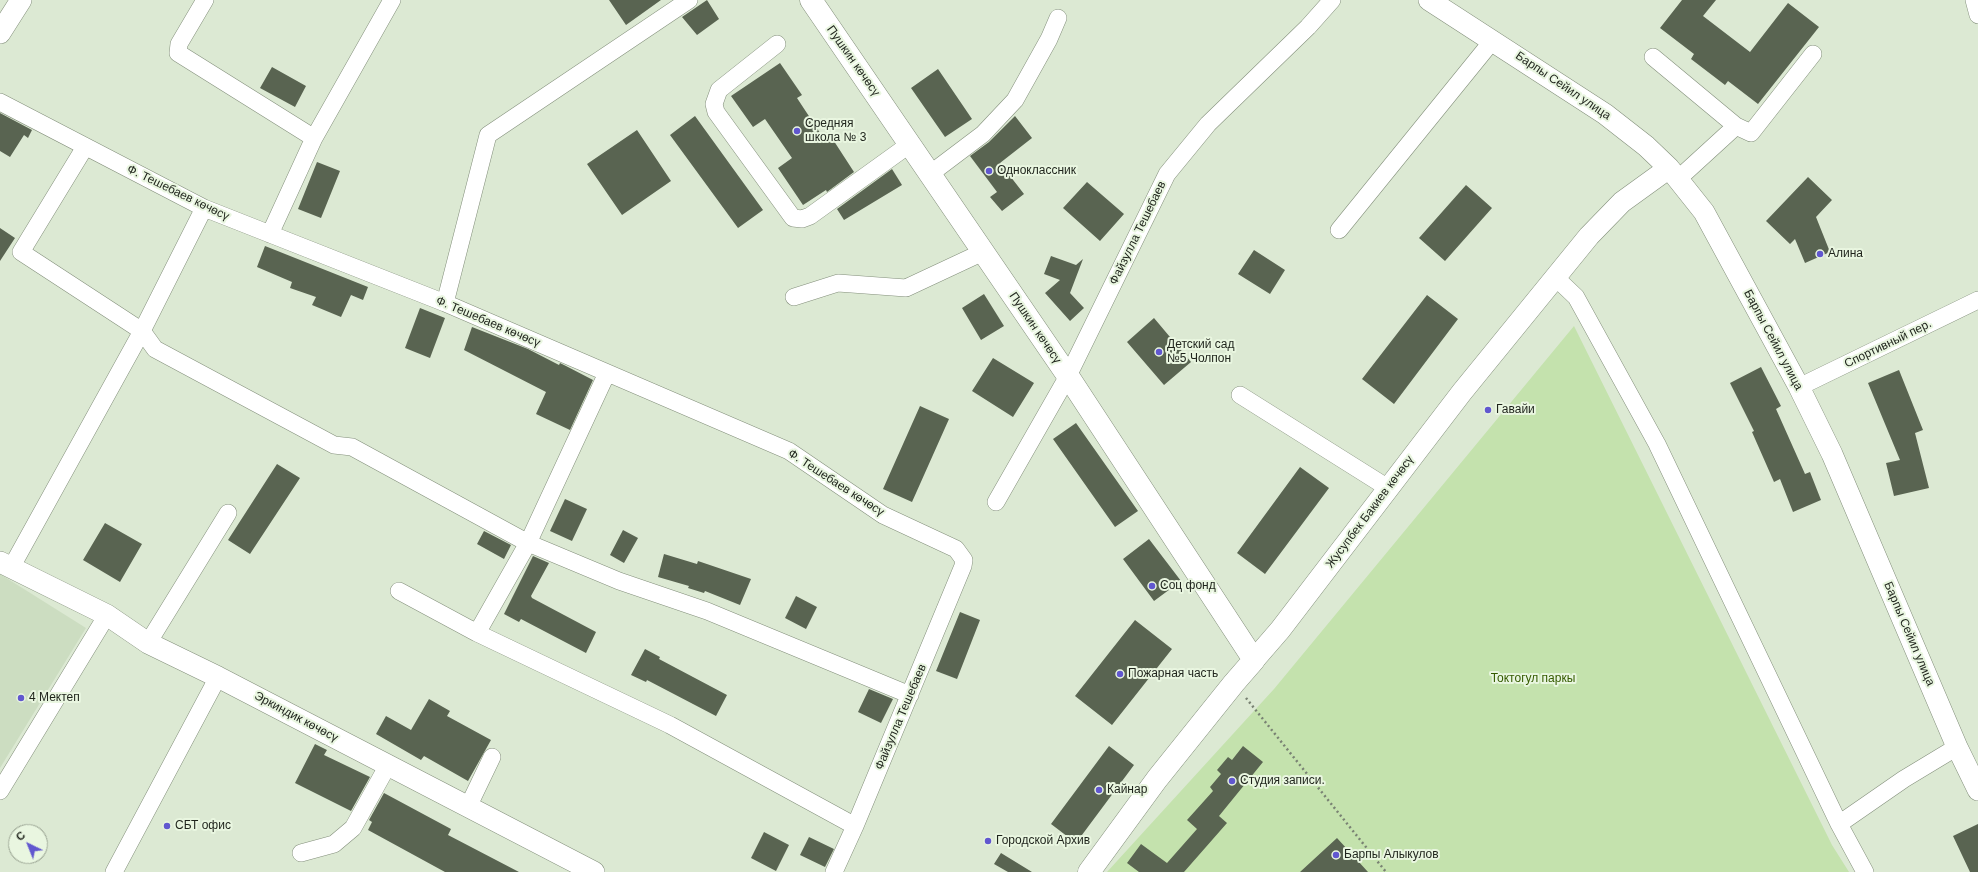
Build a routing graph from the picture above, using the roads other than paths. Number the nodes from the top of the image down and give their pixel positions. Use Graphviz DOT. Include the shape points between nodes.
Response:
graph roads {
  1 [pos="21,0"];
  2 [pos="205,0"];
  3 [pos="392,0"];
  4 [pos="689,0"];
  5 [pos="811,0"];
  6 [pos="1332,0"];
  7 [pos="1429,0"];
  8 [pos="1974,0"];
  9 [pos="1978,15"];
  10 [pos="1058,18"];
  11 [pos="0,33"];
  12 [pos="1493,40"];
  13 [pos="777,44"];
  14 [pos="1813,54"];
  15 [pos="1653,57"];
  16 [pos="0,102"];
  17 [pos="1736,126"];
  18 [pos="314,138"];
  19 [pos="910,144"];
  20 [pos="85,147"];
  21 [pos="1673,173"];
  22 [pos="930,174"];
  23 [pos="204,208"];
  24 [pos="1339,230"];
  25 [pos="270,234"];
  26 [pos="983,252"];
  27 [pos="1555,277"];
  28 [pos="794,297"];
  29 [pos="1978,300"];
  30 [pos="446,303"];
  31 [pos="142,331"];
  32 [pos="607,373"];
  33 [pos="1068,376"];
  34 [pos="1799,387"];
  35 [pos="1240,395"];
  36 [pos="1388,488"];
  37 [pos="996,502"];
  38 [pos="228,513"];
  39 [pos="528,543"];
  40 [pos="964,560"];
  41 [pos="6,565"];
  42 [pos="400,591"];
  43 [pos="107,615"];
  44 [pos="477,633"];
  45 [pos="148,643"];
  46 [pos="1254,660"];
  47 [pos="218,676"];
  48 [pos="910,695"];
  49 [pos="1957,747"];
  50 [pos="492,757"];
  51 [pos="388,765"];
  52 [pos="1978,790"];
  53 [pos="0,791"];
  54 [pos="468,806"];
  55 [pos="1840,824"];
  56 [pos="855,826"];
  57 [pos="301,853"];
  58 [pos="114,872"];
  59 [pos="594,872"];
  60 [pos="834,872"];
  61 [pos="1089,872"];
  62 [pos="1865,872"];
  1 -- 11 [label="main road"];
  2 -- 18 [label="street" via="179,44 178,53"];
  3 -- 18 [label="street"];
  4 -- 30 [label="street" via="488,135"];
  5 -- 19 [label="highway, Пушкин көчөсү"];
  6 -- 33 [label="street, Файзулла Тешебаев" via="1308,27 1208,124 1167,174"];
  7 -- 12 [label="main road, Барпы Сейил улица"];
  8 -- 9 [label="street"];
  10 -- 22 [label="street" via="1015,100 995,123"];
  12 -- 21 [label="main road, Барпы Сейил улица" via="1605,114 1646,146"];
  12 -- 24 [label="street"];
  13 -- 19 [label="street" via="719,90 714,104 716,112 793,218 802,219 810,216"];
  14 -- 17 [label="street" via="1751,133"];
  15 -- 17 [label="street"];
  16 -- 20 [label="street, Ф. Тешебаев көчөсү"];
  17 -- 21 [label="street"];
  18 -- 25 [label="street"];
  19 -- 22 [label="highway, Пушкин көчөсү"];
  20 -- 23 [label="street, Ф. Тешебаев көчөсү"];
  20 -- 31 [label="street" via="21,252"];
  21 -- 27 [label="main road, Жусупбек Бакиев көчөсү" via="1622,202"];
  21 -- 34 [label="main road, Барпы Сейил улица" via="1704,212"];
  22 -- 26 [label="highway, Пушкин көчөсү"];
  23 -- 25 [label="street, Ф. Тешебаев көчөсү"];
  23 -- 31 [label="street"];
  25 -- 30 [label="street, Ф. Тешебаев көчөсү"];
  26 -- 28 [label="street" via="906,288 838,283"];
  26 -- 33 [label="highway, Пушкин көчөсү"];
  27 -- 36 [label="main road, Жусупбек Бакиев көчөсү"];
  27 -- 55 [label="street" via="1576,297 1657,444"];
  29 -- 34 [label="street, Спортивный пер."];
  30 -- 32 [label="street, Ф. Тешебаев көчөсү"];
  31 -- 39 [label="street" via="155,349 334,445 352,447"];
  31 -- 41 [label="street"];
  32 -- 39 [label="street"];
  32 -- 40 [label="street, Ф. Тешебаев көчөсү" via="789,451 883,515 956,549"];
  33 -- 37 [label="street, Файзулла Тешебаев"];
  33 -- 46 [label="highway, Пушкин көчөсү"];
  34 -- 49 [label="main road, Барпы Сейил улица" via="1832,454"];
  35 -- 36 [label="street"];
  36 -- 46 [label="main road, Жусупбек Бакиев көчөсү" via="1280,630"];
  38 -- 45 [label="street"];
  39 -- 44 [label="street"];
  39 -- 48 [label="street" via="619,581 707,611"];
  40 -- 48 [label="street, Файзулла Тешебаев"];
  41 -- 43 [label="main road, Эркиндик көчөсү"];
  42 -- 44 [label="street"];
  43 -- 45 [label="main road, Эркиндик көчөсү"];
  43 -- 53 [label="street"];
  44 -- 56 [label="street" via="670,725"];
  45 -- 47 [label="main road, Эркиндик көчөсү"];
  46 -- 61 [label="highway, Жусупбек Бакиев көчөсү" via="1157,779"];
  47 -- 51 [label="main road, Эркиндик көчөсү"];
  47 -- 58 [label="street"];
  48 -- 56 [label="street, Файзулла Тешебаев"];
  49 -- 52 [label="main road, Барпы Сейил улица"];
  49 -- 55 [label="street" via="1904,779"];
  50 -- 54 [label="street"];
  51 -- 54 [label="main road, Эркиндик көчөсү"];
  51 -- 57 [label="street" via="353,828 334,844"];
  54 -- 59 [label="main road, Эркиндик көчөсү"];
  55 -- 62 [label="street"];
  56 -- 60 [label="street, Файзулла Тешебаев"];
}
